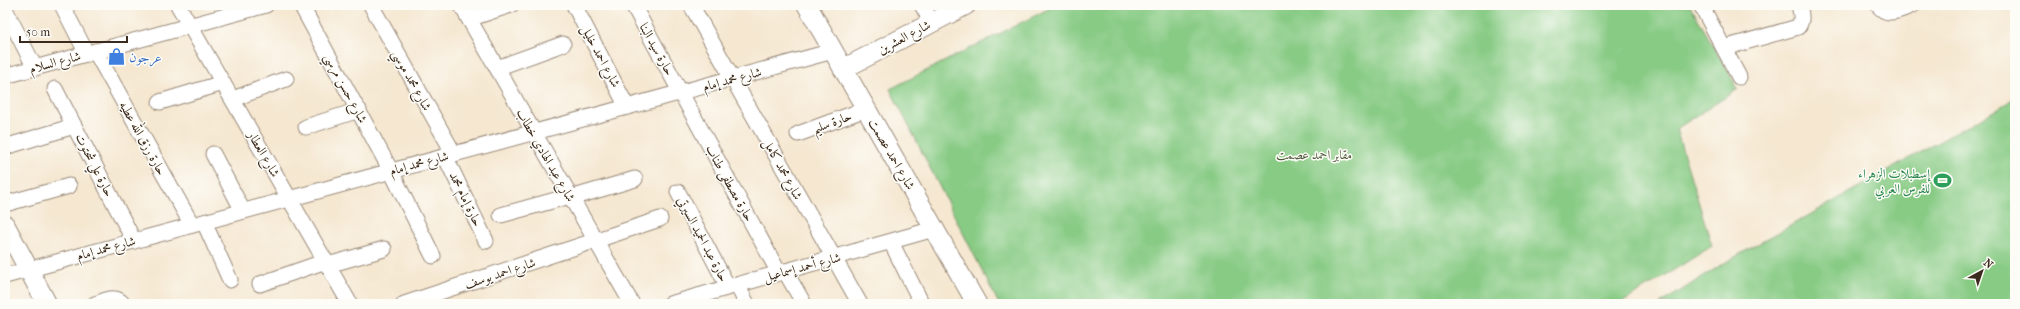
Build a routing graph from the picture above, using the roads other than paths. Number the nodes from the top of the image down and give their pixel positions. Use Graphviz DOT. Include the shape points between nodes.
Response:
graph roads {
  1 [pos="62,5"];
  2 [pos="178,5"];
  3 [pos="266,5"];
  4 [pos="301,5"];
  5 [pos="371,5"];
  6 [pos="461,5"];
  7 [pos="511,5"];
  8 [pos="574,5"];
  9 [pos="633,5"];
  10 [pos="691,5"];
  11 [pos="807,5"];
  12 [pos="922,5"];
  13 [pos="966,5"];
  14 [pos="1701,5"];
  15 [pos="1798,5"];
  16 [pos="1878,5"];
  17 [pos="1913,5"];
  18 [pos="5,9"];
  19 [pos="230,10"];
  20 [pos="469,19"];
  21 [pos="932,23"];
  22 [pos="190,25"];
  23 [pos="563,44"];
  24 [pos="1724,48"];
  25 [pos="833,51"];
  26 [pos="91,52"];
  27 [pos="35,68"];
  28 [pos="497,68"];
  29 [pos="843,69"];
  30 [pos="5,76"];
  31 [pos="1739,77"];
  32 [pos="286,79"];
  33 [pos="733,79"];
  34 [pos="223,83"];
  35 [pos="55,89"];
  36 [pos="681,92"];
  37 [pos="232,99"];
  38 [pos="160,102"];
  39 [pos="627,107"];
  40 [pos="866,109"];
  41 [pos="358,110"];
  42 [pos="74,126"];
  43 [pos="306,128"];
  44 [pos="534,132"];
  45 [pos="798,134"];
  46 [pos="5,147"];
  47 [pos="213,154"];
  48 [pos="449,155"];
  49 [pos="391,171"];
  50 [pos="635,179"];
  51 [pos="69,186"];
  52 [pos="678,192"];
  53 [pos="571,197"];
  54 [pos="290,198"];
  55 [pos="5,204"];
  56 [pos="243,211"];
  57 [pos="501,215"];
  58 [pos="660,219"];
  59 [pos="198,223"];
  60 [pos="5,225"];
  61 [pos="934,229"];
  62 [pos="134,241"];
  63 [pos="486,241"];
  64 [pos="596,241"];
  65 [pos="890,242"];
  66 [pos="384,249"];
  67 [pos="433,256"];
  68 [pos="834,258"];
  69 [pos="327,263"];
  70 [pos="29,269"];
  71 [pos="782,272"];
  72 [pos="5,276"];
  73 [pos="230,280"];
  74 [pos="260,284"];
  75 [pos="732,286"];
  76 [pos="47,304"];
  77 [pos="95,304"];
  78 [pos="123,304"];
  79 [pos="350,304"];
  80 [pos="404,304"];
  81 [pos="632,304"];
  82 [pos="670,304"];
  83 [pos="747,304"];
  84 [pos="804,304"];
  85 [pos="860,304"];
  86 [pos="922,304"];
  87 [pos="977,304"];
  1 -- 26 [label="street, حارة رزق الله عطيه"];
  2 -- 22 [label="street, شارع العطار"];
  3 -- 19 [label="street, شارع السلام"];
  4 -- 41 [label="street, شارع حسن مرسي"];
  5 -- 48 [label="street, شارع محمد موسي"];
  6 -- 20 [label="street, شارع عبد الهادي خطاب"];
  7 -- 20 [label="street"];
  8 -- 39 [label="street, شارع احمد خليل"];
  9 -- 36 [label="street, حارة سيد البنا"];
  10 -- 33 [label="street, شارع محمد كامل"];
  11 -- 25 [label="main road, شارع احمد عصمت"];
  12 -- 21 [label="street"];
  13 -- 21 [label="main road, شارع العشرين"];
  14 -- 24 [label="street"];
  15 -- 24 [label="street" via="1802,16 1798,27"];
  16 -- 17 [label="street" via="1884,12 1891,13"];
  18 -- 27 [label="street"];
  19 -- 22 [label="street, شارع السلام"];
  20 -- 28 [label="street, شارع عبد الهادي خطاب"];
  21 -- 29 [label="main road, شارع العشرين"];
  22 -- 26 [label="street, شارع السلام"];
  22 -- 34 [label="street, شارع العطار"];
  23 -- 28 [label="street"];
  24 -- 31 [label="street"];
  25 -- 29 [label="main road, شارع احمد عصمت"];
  25 -- 33 [label="street, شارع محمد إمام"];
  26 -- 27 [label="street, شارع السلام"];
  26 -- 59 [label="street, حارة رزق الله عطيه"];
  27 -- 30 [label="street, شارع السلام"];
  28 -- 44 [label="street, شارع عبد الهادي خطاب"];
  29 -- 40 [label="main road, شارع احمد عصمت"];
  32 -- 37 [label="street"];
  33 -- 36 [label="street, شارع محمد إمام"];
  33 -- 68 [label="street, شارع محمد كامل"];
  34 -- 37 [label="street, شارع العطار"];
  34 -- 38 [label="street"];
  35 -- 42 [label="street, حارة علي شحتوت"];
  36 -- 39 [label="street, شارع محمد إمام"];
  36 -- 71 [label="street, حارة مصطفى طناب"];
  37 -- 54 [label="street, شارع العطار"];
  39 -- 44 [label="street, شارع محمد إمام"];
  40 -- 45 [label="street, حارة سليم"];
  40 -- 61 [label="main road, شارع احمد عصمت"];
  41 -- 43 [label="street"];
  41 -- 49 [label="street, شارع حسن مرسي"];
  42 -- 46 [label="street"];
  42 -- 62 [label="street, حارة علي شحتوت"];
  44 -- 48 [label="street, شارع محمد إمام"];
  44 -- 53 [label="street, شارع عبد الهادي خطاب"];
  47 -- 56 [label="street"];
  48 -- 49 [label="street, شارع محمد إمام"];
  48 -- 63 [label="street, حارة إمام محمد"];
  49 -- 54 [label="street, شارع محمد إمام"];
  49 -- 67 [label="street, شارع حسن مرسي"];
  50 -- 53 [label="street"];
  51 -- 55 [label="street"];
  52 -- 75 [label="street, حارة عبد الحميد السيرتي"];
  53 -- 57 [label="street"];
  53 -- 64 [label="street, شارع عبد الهادي خطاب"];
  54 -- 56 [label="street, شارع محمد إمام"];
  54 -- 69 [label="street, شارع العطار"];
  56 -- 59 [label="street, شارع محمد إمام"];
  58 -- 64 [label="street, شارع احمد يوسف"];
  59 -- 62 [label="street, شارع محمد إمام"];
  59 -- 73 [label="street, حارة رزق الله عطيه"];
  60 -- 70 [label="main road"];
  61 -- 65 [label="street, شارع أحمد إسماعيل"];
  61 -- 87 [label="main road, شارع احمد عصمت"];
  62 -- 70 [label="street, شارع محمد إمام"];
  64 -- 80 [label="street, شارع احمد يوسف"];
  64 -- 81 [label="street, شارع عبد الهادي خطاب"];
  65 -- 68 [label="street, شارع أحمد إسماعيل"];
  65 -- 86 [label="street"];
  66 -- 69 [label="street"];
  68 -- 71 [label="street, شارع أحمد إسماعيل"];
  68 -- 85 [label="street, شارع محمد كامل"];
  69 -- 74 [label="street"];
  69 -- 79 [label="street, شارع العطار"];
  70 -- 72 [label="street, شارع محمد إمام"];
  70 -- 76 [label="main road"];
  71 -- 75 [label="street, شارع أحمد إسماعيل"];
  71 -- 84 [label="street, حارة مصطفى طناب"];
  75 -- 82 [label="street, شارع أحمد إسماعيل"];
  75 -- 83 [label="street, حارة عبد الحميد السيرتي"];
  77 -- 78 [label="street" via="113,298"];
}
